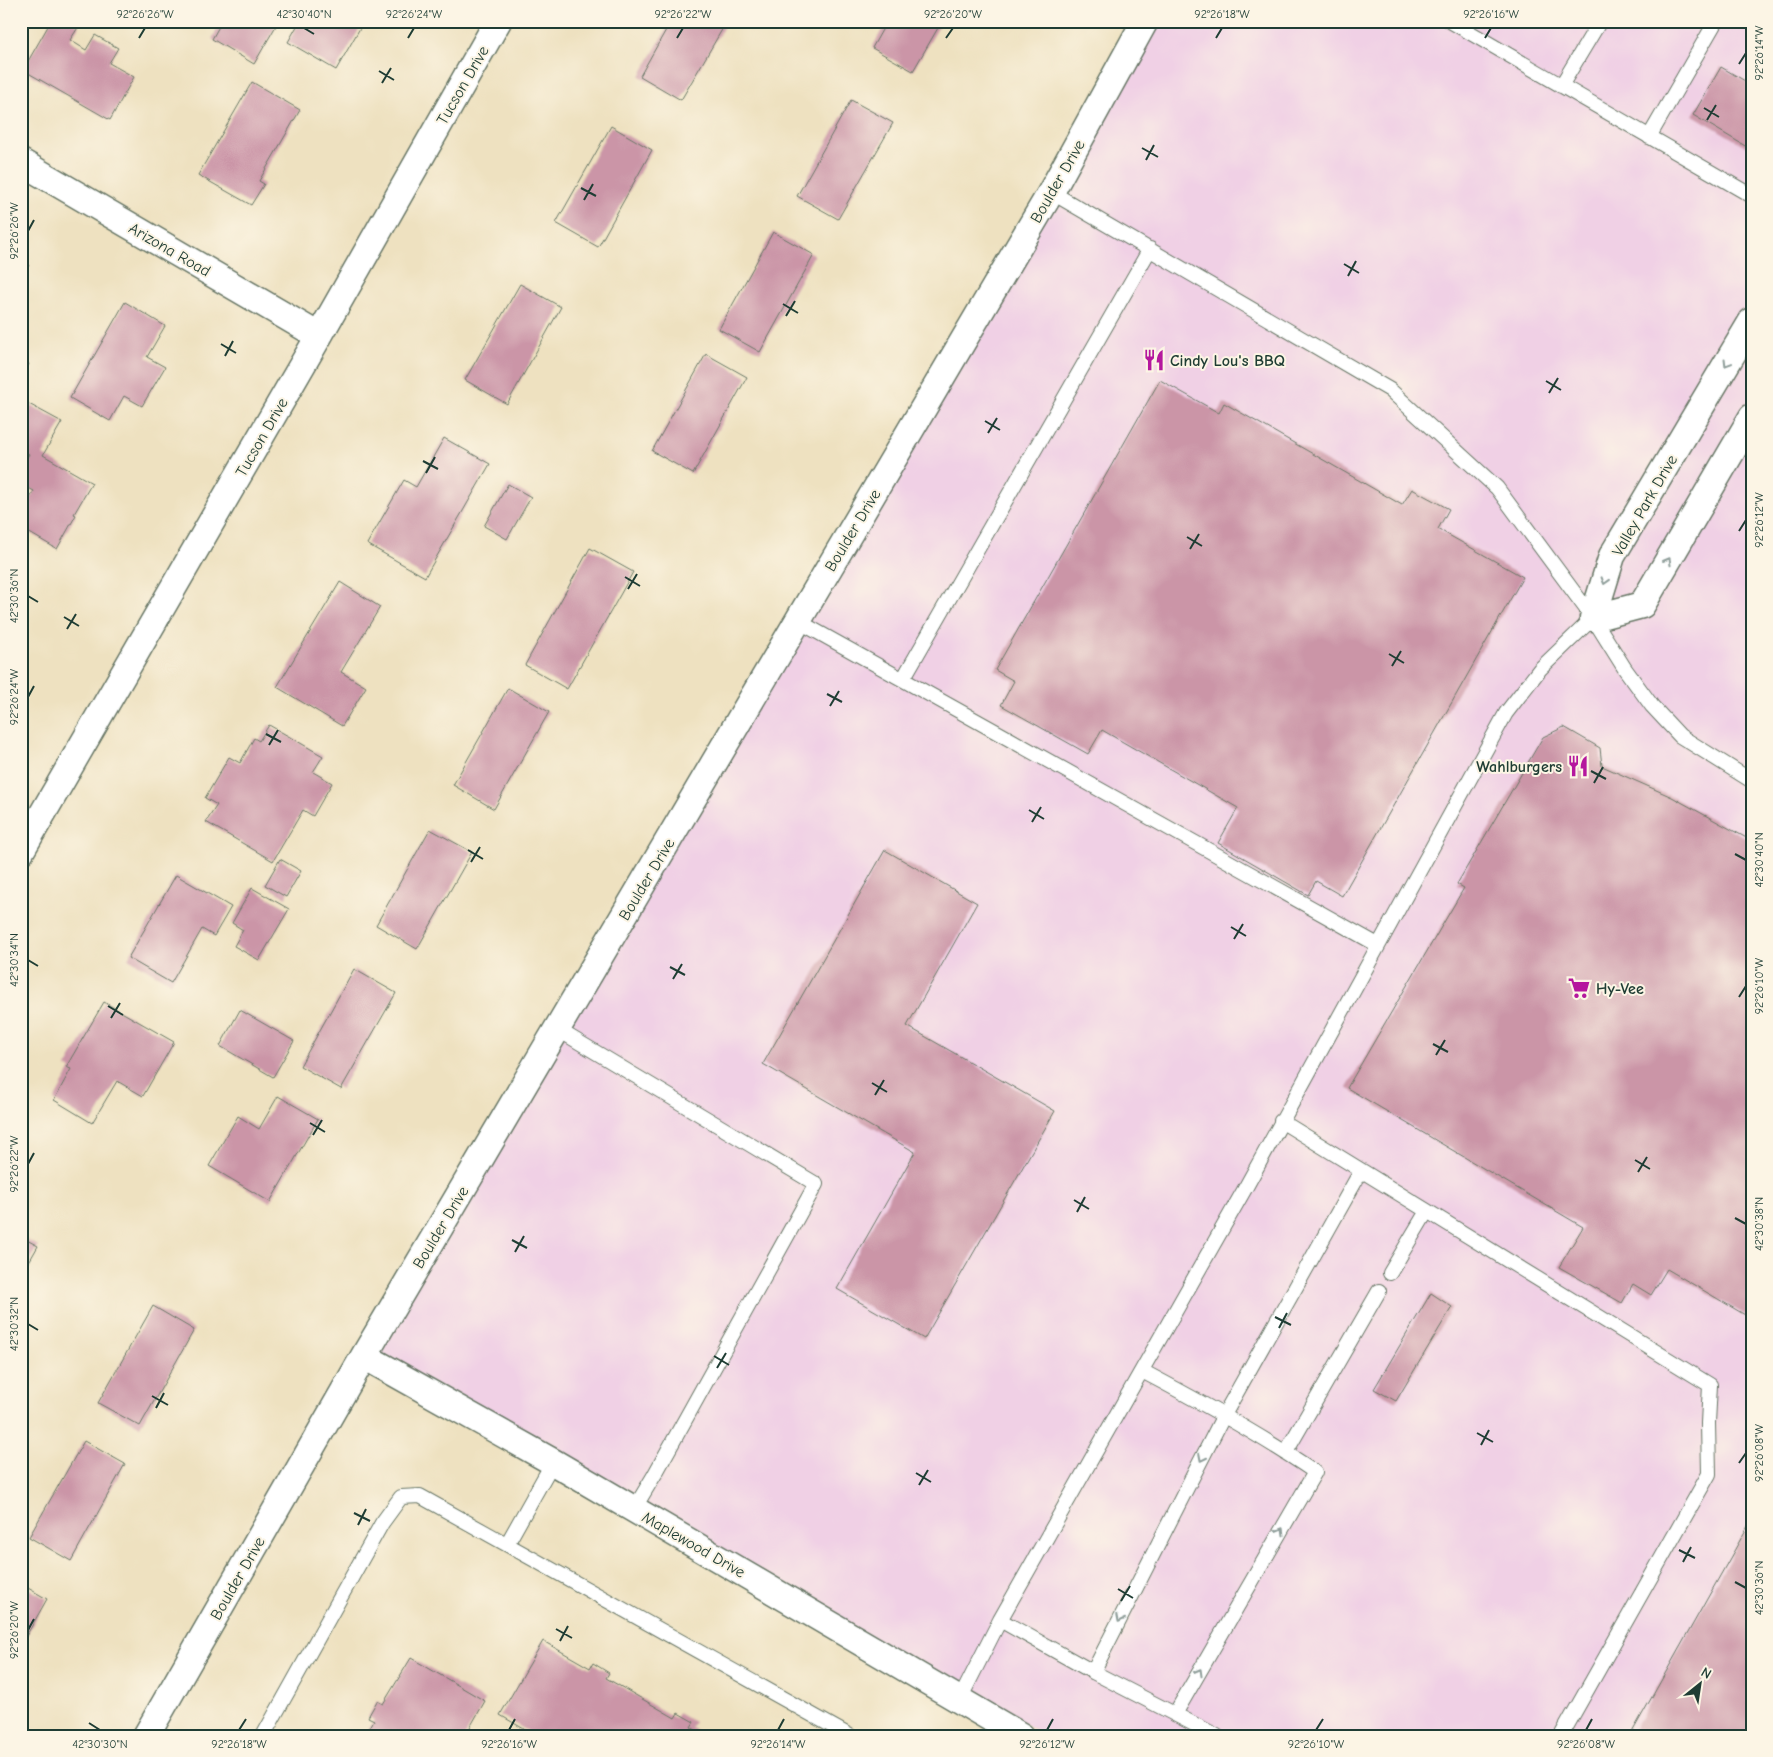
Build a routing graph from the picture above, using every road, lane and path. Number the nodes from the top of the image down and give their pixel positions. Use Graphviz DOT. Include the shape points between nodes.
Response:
graph roads {
  1 [pos="498,21"];
  2 [pos="1145,21"];
  3 [pos="1450,21"];
  4 [pos="1600,21"];
  5 [pos="1716,21"];
  6 [pos="1561,86"];
  7 [pos="1649,137"];
  8 [pos="21,162"];
  9 [pos="1051,192"];
  10 [pos="1752,196"];
  11 [pos="1150,249"];
  12 [pos="1752,322"];
  13 [pos="319,336"];
  14 [pos="1752,417"];
  15 [pos="1593,618"];
  16 [pos="798,621"];
  17 [pos="903,679"];
  18 [pos="1752,781"];
  19 [pos="21,851"];
  20 [pos="1378,945"];
  21 [pos="557,1029"];
  22 [pos="1281,1121"];
  23 [pos="1361,1171"];
  24 [pos="1427,1211"];
  25 [pos="1390,1273"];
  26 [pos="1379,1291"];
  27 [pos="364,1356"];
  28 [pos="1142,1371"];
  29 [pos="1224,1415"];
  30 [pos="1286,1452"];
  31 [pos="553,1462"];
  32 [pos="634,1509"];
  33 [pos="507,1544"];
  34 [pos="1000,1620"];
  35 [pos="1093,1672"];
  36 [pos="960,1700"];
  37 [pos="1175,1714"];
  38 [pos="146,1736"];
  39 [pos="264,1736"];
  40 [pos="850,1736"];
  41 [pos="1021,1736"];
  42 [pos="1217,1736"];
  43 [pos="1561,1736"];
  1 -- 13 [label="street, Tucson Drive"];
  2 -- 9 [label="street, Boulder Drive"];
  3 -- 6 [label="lane"];
  4 -- 6 [label="lane"];
  5 -- 7 [label="lane"];
  6 -- 7 [label="lane"];
  7 -- 10 [label="lane"];
  8 -- 13 [label="street, Arizona Road"];
  9 -- 11 [label="lane"];
  9 -- 16 [label="street, Boulder Drive"];
  11 -- 15 [label="lane" via="1390,390 1497,488"];
  11 -- 17 [label="lane"];
  12 -- 15 [label="street, Valley Park Drive, one-way" via="1612,556"];
  13 -- 19 [label="street, Tucson Drive"];
  15 -- 14 [label="street, one-way" via="1642,604"];
  15 -- 18 [label="lane" via="1652,706 1680,736"];
  15 -- 20 [label="lane" via="1540,669 1506,713"];
  16 -- 17 [label="lane"];
  16 -- 21 [label="street, Boulder Drive"];
  17 -- 20 [label="lane"];
  20 -- 22 [label="lane"];
  21 -- 27 [label="street, Boulder Drive"];
  21 -- 32 [label="lane" via="816,1184"];
  22 -- 23 [label="lane"];
  22 -- 28 [label="lane"];
  23 -- 24 [label="lane"];
  23 -- 29 [label="lane"];
  24 -- 25 [label="lane"];
  24 -- 43 [label="lane" via="1710,1385 1709,1474"];
  26 -- 30 [label="lane"];
  27 -- 31 [label="street, Maplewood Drive"];
  27 -- 38 [label="street, Boulder Drive"];
  28 -- 29 [label="lane"];
  28 -- 34 [label="lane"];
  29 -- 30 [label="lane"];
  29 -- 35 [label="lane, one-way"];
  37 -- 30 [label="lane, one-way" via="1315,1472"];
  31 -- 32 [label="street, Maplewood Drive"];
  31 -- 33 [label="lane"];
  32 -- 36 [label="street, Maplewood Drive"];
  33 -- 39 [label="lane" via="420,1496 401,1497 382,1523"];
  33 -- 40 [label="lane"];
  34 -- 35 [label="lane"];
  34 -- 36 [label="lane"];
  35 -- 37 [label="lane"];
  36 -- 41 [label="street, Maplewood Drive"];
  37 -- 42 [label="lane"];
}
